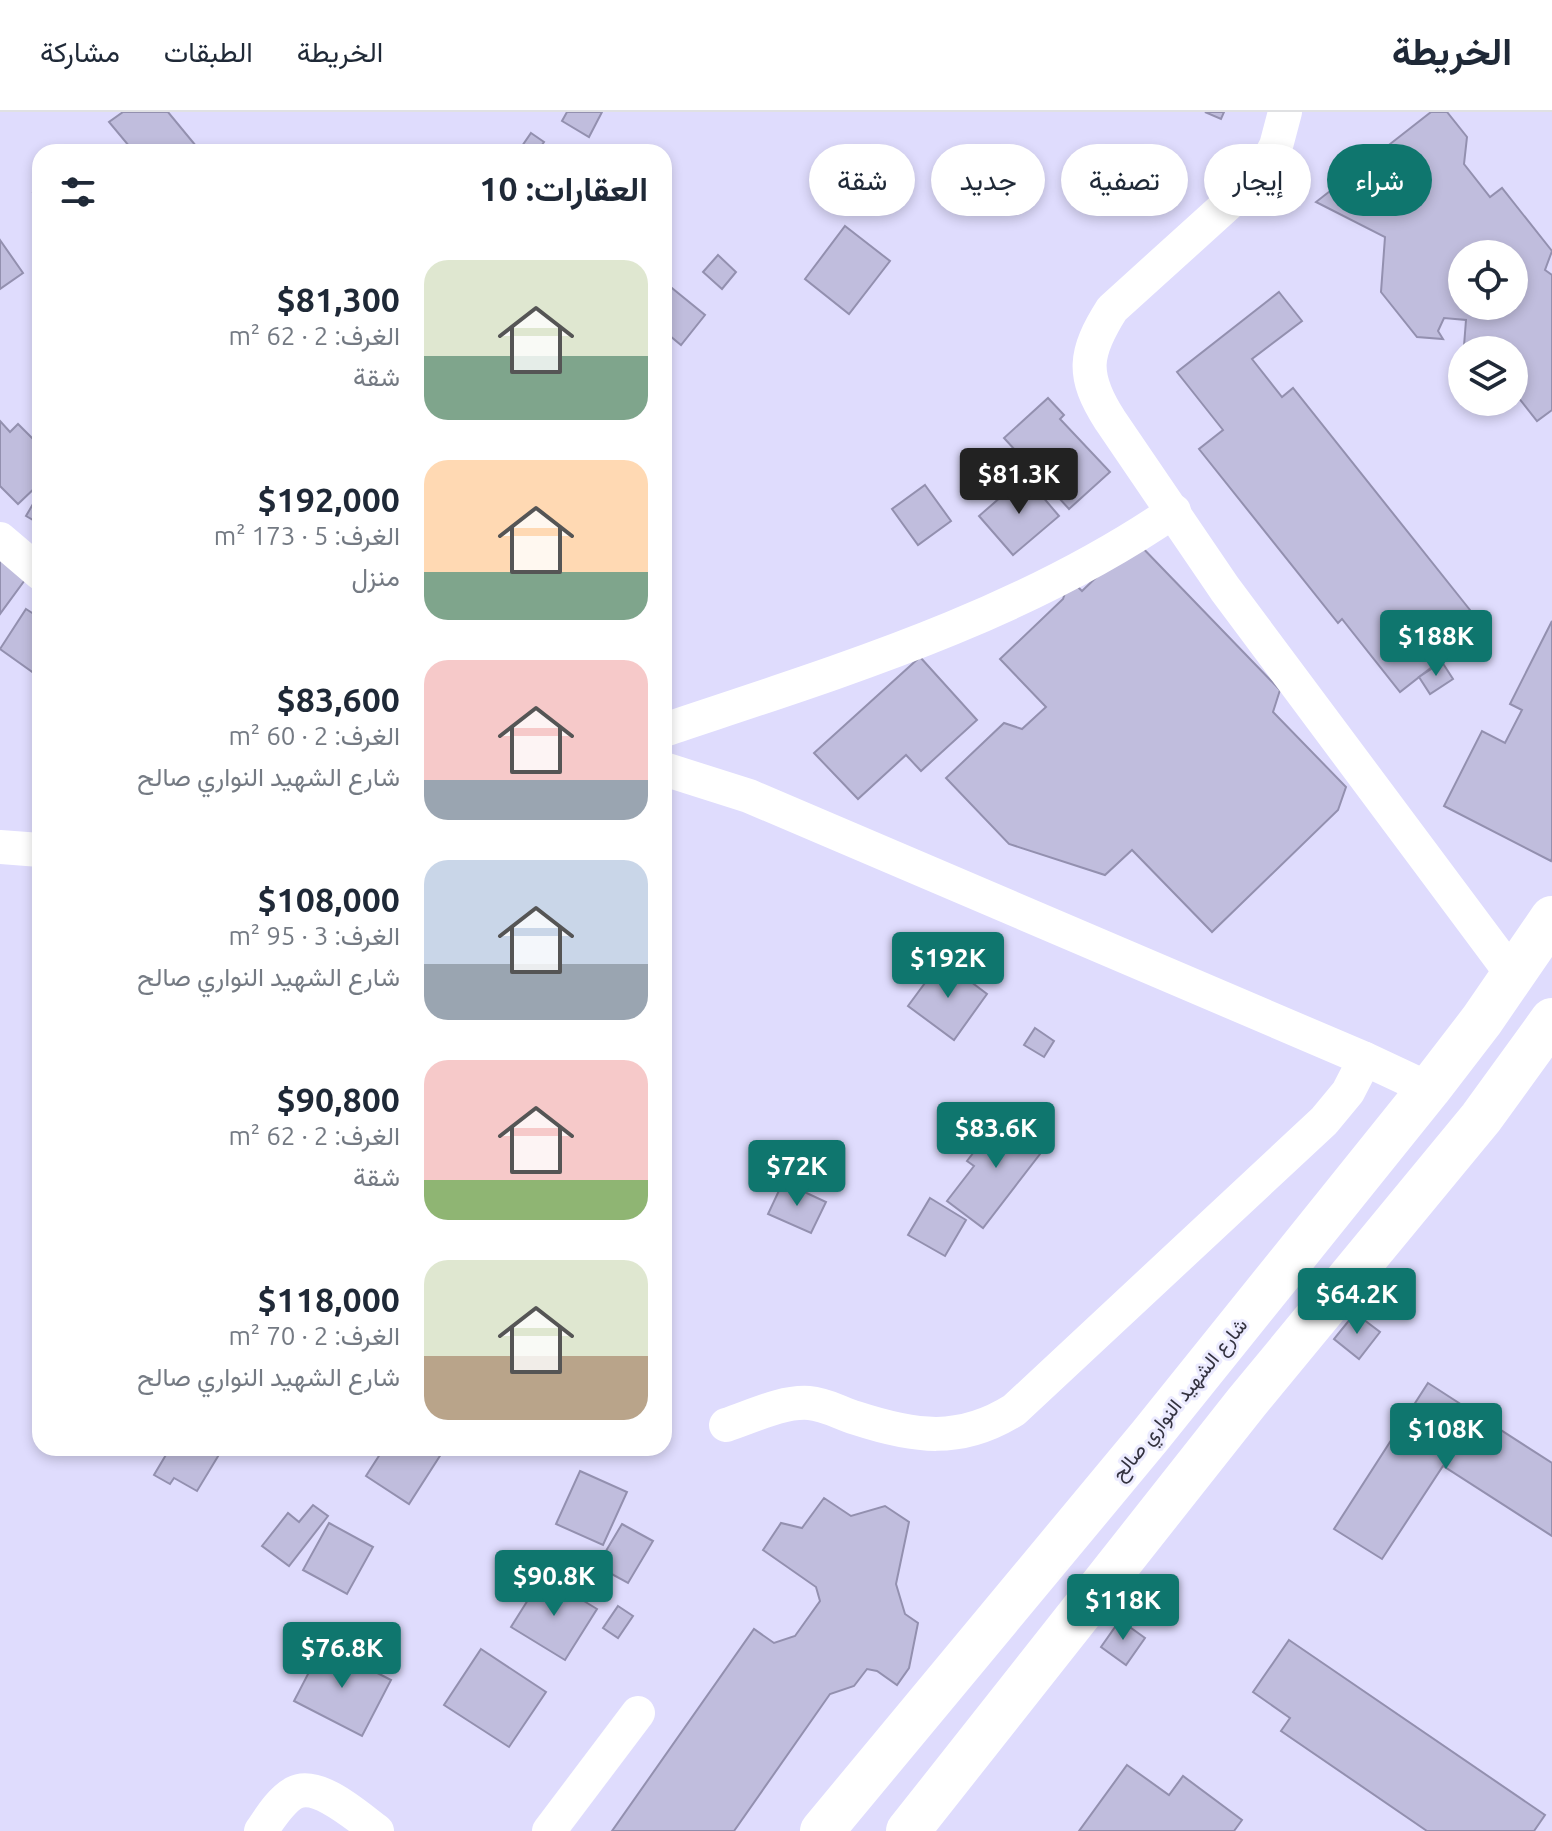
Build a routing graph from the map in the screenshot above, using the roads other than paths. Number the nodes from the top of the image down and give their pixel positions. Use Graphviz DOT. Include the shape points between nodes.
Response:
graph roads {
  1 [pos="1285,112"];
  2 [pos="1174,511"];
  3 [pos="0,539"];
  4 [pos="32,566"];
  5 [pos="672,727"];
  6 [pos="672,772"];
  7 [pos="0,847"];
  8 [pos="32,849"];
  9 [pos="1552,918"];
  10 [pos="1512,974"];
  11 [pos="1552,1020"];
  12 [pos="1365,1059"];
  13 [pos="1429,1089"];
  14 [pos="726,1425"];
  15 [pos="1020,1594"];
  16 [pos="1068,1630"];
  17 [pos="638,1713"];
  18 [pos="261,1831"];
  19 [pos="377,1831"];
  20 [pos="549,1831"];
  21 [pos="822,1831"];
  22 [pos="908,1831"];
  1 -- 2 [label="street" via="1276,146 1260,175 1112,309 1089,355 1089,379 1097,401"];
  2 -- 5 [label="street" via="1058,580 961,626"];
  2 -- 10 [label="street" via="1225,589"];
  3 -- 4 [label="street"];
  6 -- 12 [label="street" via="749,796"];
  7 -- 8 [label="street"];
  9 -- 10 [label="street, شارع الشهيد النواري صالح"];
  10 -- 13 [label="street, شارع الشهيد النواري صالح"];
  11 -- 16 [label="street" via="1481,1118"];
  12 -- 13 [label="street"];
  12 -- 14 [label="street" via="1348,1092 1324,1121 1001,1418 971,1431 896,1431 807,1403"];
  13 -- 15 [label="street, شارع الشهيد النواري صالح"];
  15 -- 16 [label="street"];
  15 -- 21 [label="street, شارع الشهيد النواري صالح"];
  16 -- 22 [label="street"];
  17 -- 20 [label="street"];
  18 -- 19 [label="street" via="296,1792 312,1790"];
}
